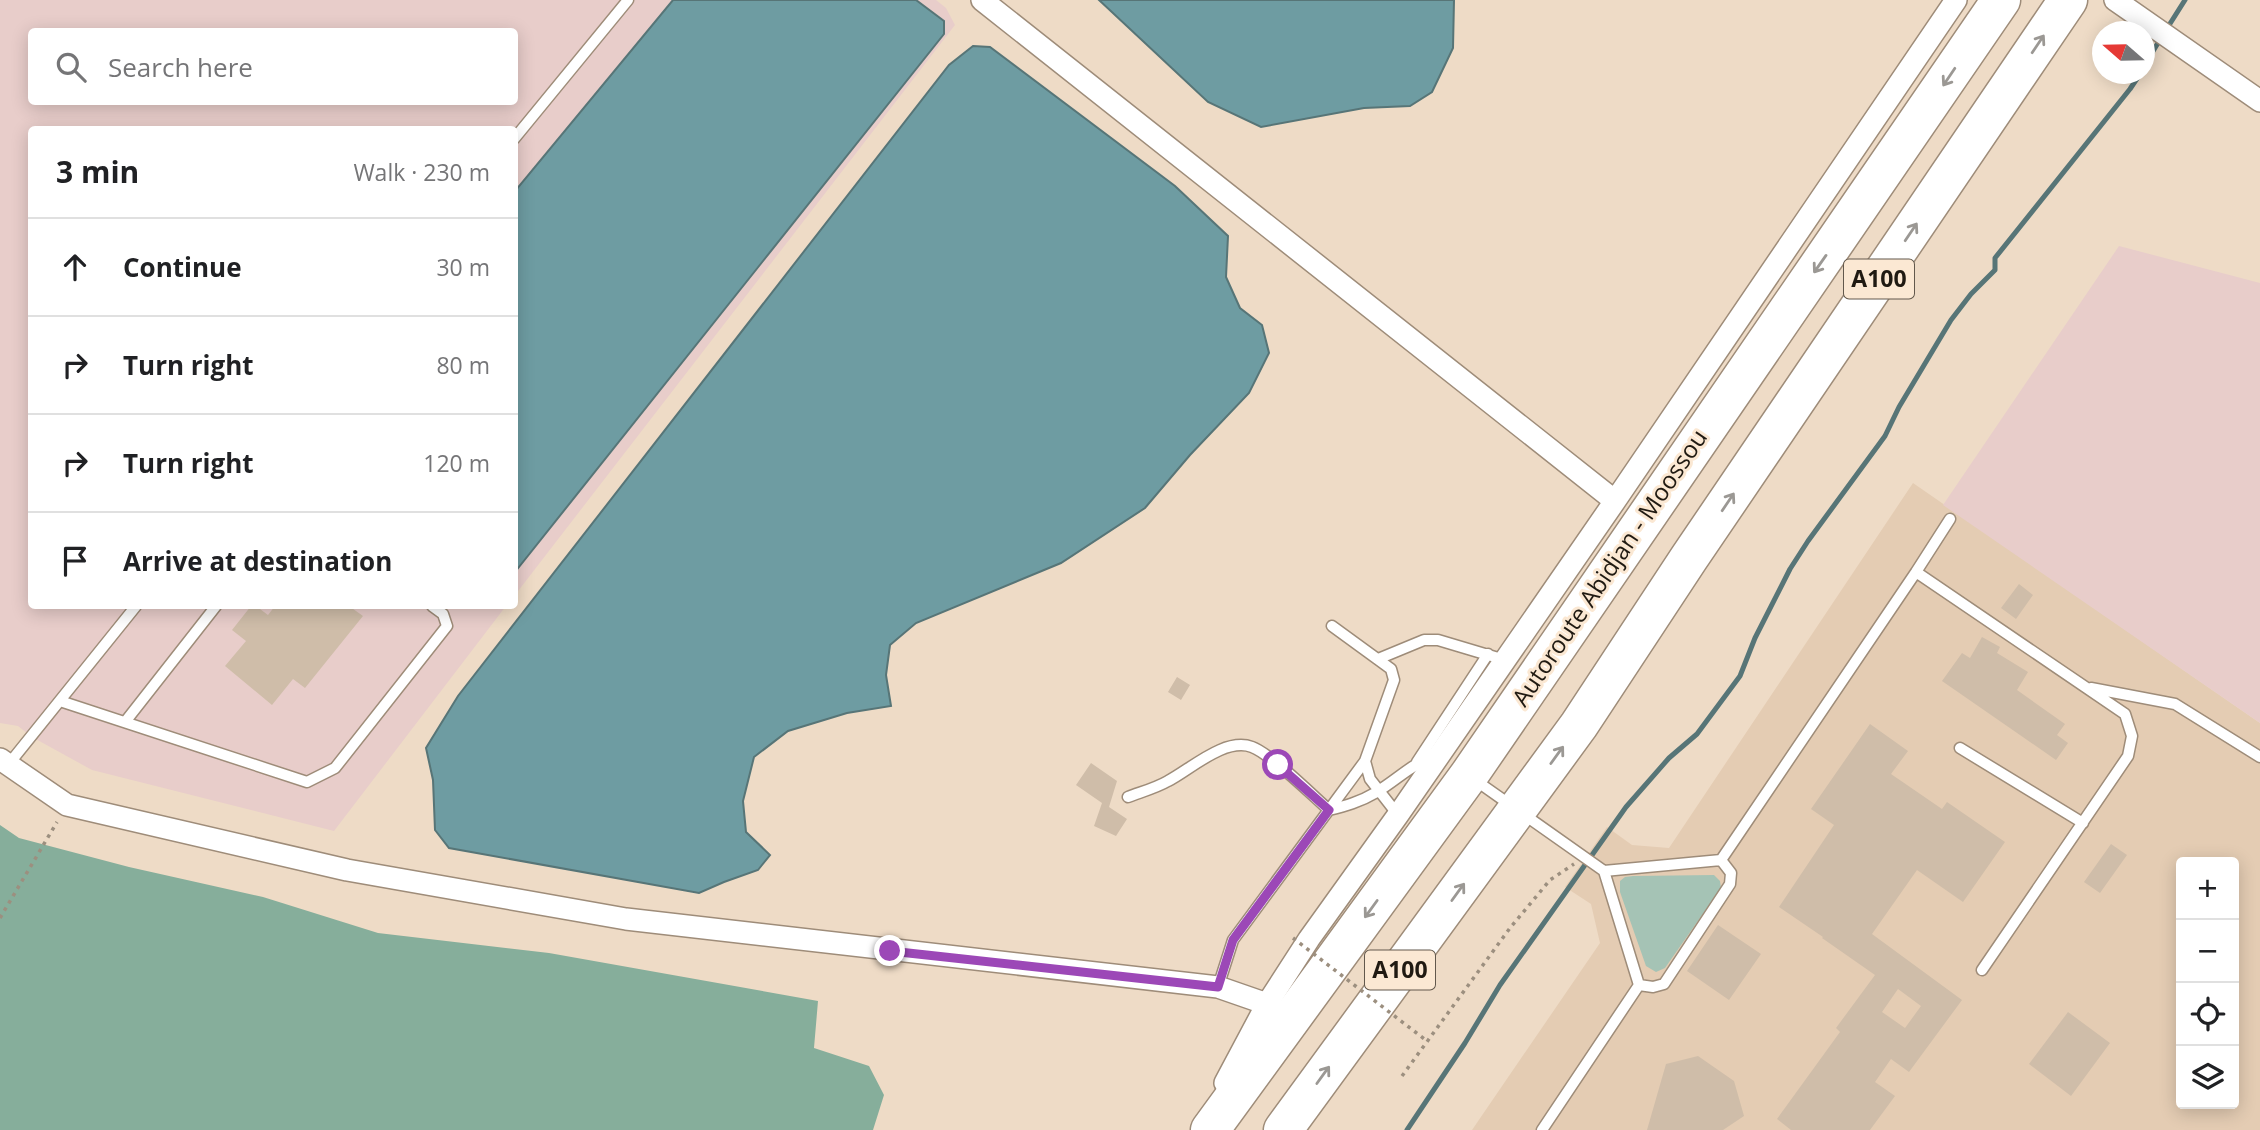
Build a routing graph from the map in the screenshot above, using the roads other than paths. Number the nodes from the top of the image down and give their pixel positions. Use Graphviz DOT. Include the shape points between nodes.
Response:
graph roads {
  1 [pos="628,0"];
  2 [pos="982,0"];
  3 [pos="1956,0"];
  4 [pos="2001,0"];
  5 [pos="2068,0"];
  6 [pos="2115,0"];
  7 [pos="2260,101"];
  8 [pos="518,134"];
  9 [pos="1615,501"];
  10 [pos="1950,519"];
  11 [pos="1916,572"];
  12 [pos="134,609"];
  13 [pos="214,609"];
  14 [pos="436,609"];
  15 [pos="1332,626"];
  16 [pos="1497,657"];
  17 [pos="1378,659"];
  18 [pos="2085,687"];
  19 [pos="60,701"];
  20 [pos="125,722"];
  21 [pos="1960,748"];
  22 [pos="2260,757"];
  23 [pos="1365,761"];
  24 [pos="4,762"];
  25 [pos="1417,762"];
  26 [pos="1455,764"];
  27 [pos="1378,792"];
  28 [pos="1128,797"];
  29 [pos="1329,810"];
  30 [pos="1517,811"];
  31 [pos="1398,815"];
  32 [pos="2083,823"];
  33 [pos="1721,860"];
  34 [pos="1604,871"];
  35 [pos="1982,970"];
  36 [pos="1640,985"];
  37 [pos="1218,987"];
  38 [pos="1267,1004"];
  39 [pos="1196,1130"];
  40 [pos="1210,1130"];
  41 [pos="1283,1130"];
  42 [pos="1542,1130"];
  1 -- 8 [label="lane"];
  2 -- 9 [label="street"];
  3 -- 9 [label="street"];
  4 -- 26 [label="highway, Autoroute Abidjan - Moossou / A100, one-way"];
  30 -- 5 [label="highway, A100, one-way"];
  6 -- 7 [label="street"];
  9 -- 16 [label="street"];
  10 -- 11 [label="lane"];
  11 -- 18 [label="lane"];
  11 -- 33 [label="lane"];
  12 -- 19 [label="lane"];
  13 -- 20 [label="lane"];
  14 -- 20 [label="lane" via="447,626 335,768 307,782"];
  15 -- 17 [label="lane"];
  16 -- 17 [label="lane" via="1448,641 1424,640"];
  16 -- 25 [label="lane"];
  16 -- 26 [label="street"];
  17 -- 23 [label="lane" via="1391,669 1394,680"];
  18 -- 22 [label="lane" via="2175,704"];
  18 -- 32 [label="lane" via="2125,714 2132,736 2129,756"];
  19 -- 20 [label="lane"];
  19 -- 24 [label="lane"];
  21 -- 32 [label="lane"];
  23 -- 27 [label="lane"];
  23 -- 29 [label="lane"];
  24 -- 37 [label="street" via="67,805 347,870 626,919"];
  25 -- 26 [label="lane"];
  25 -- 27 [label="lane"];
  26 -- 30 [label="lane"];
  26 -- 31 [label="street"];
  26 -- 40 [label="highway, Autoroute Abidjan - Moossou / A100, one-way"];
  27 -- 29 [label="lane"];
  27 -- 31 [label="lane"];
  28 -- 29 [label="lane" via="1167,782 1221,749 1241,746 1253,747"];
  29 -- 37 [label="lane" via="1233,940"];
  30 -- 34 [label="lane"];
  41 -- 30 [label="highway, A100, one-way"];
  31 -- 38 [label="street"];
  32 -- 35 [label="lane"];
  33 -- 34 [label="lane"];
  33 -- 36 [label="lane" via="1731,873 1730,884 1664,984"];
  34 -- 36 [label="lane"];
  36 -- 42 [label="lane"];
  37 -- 38 [label="street"];
  38 -- 39 [label="street"];
}
